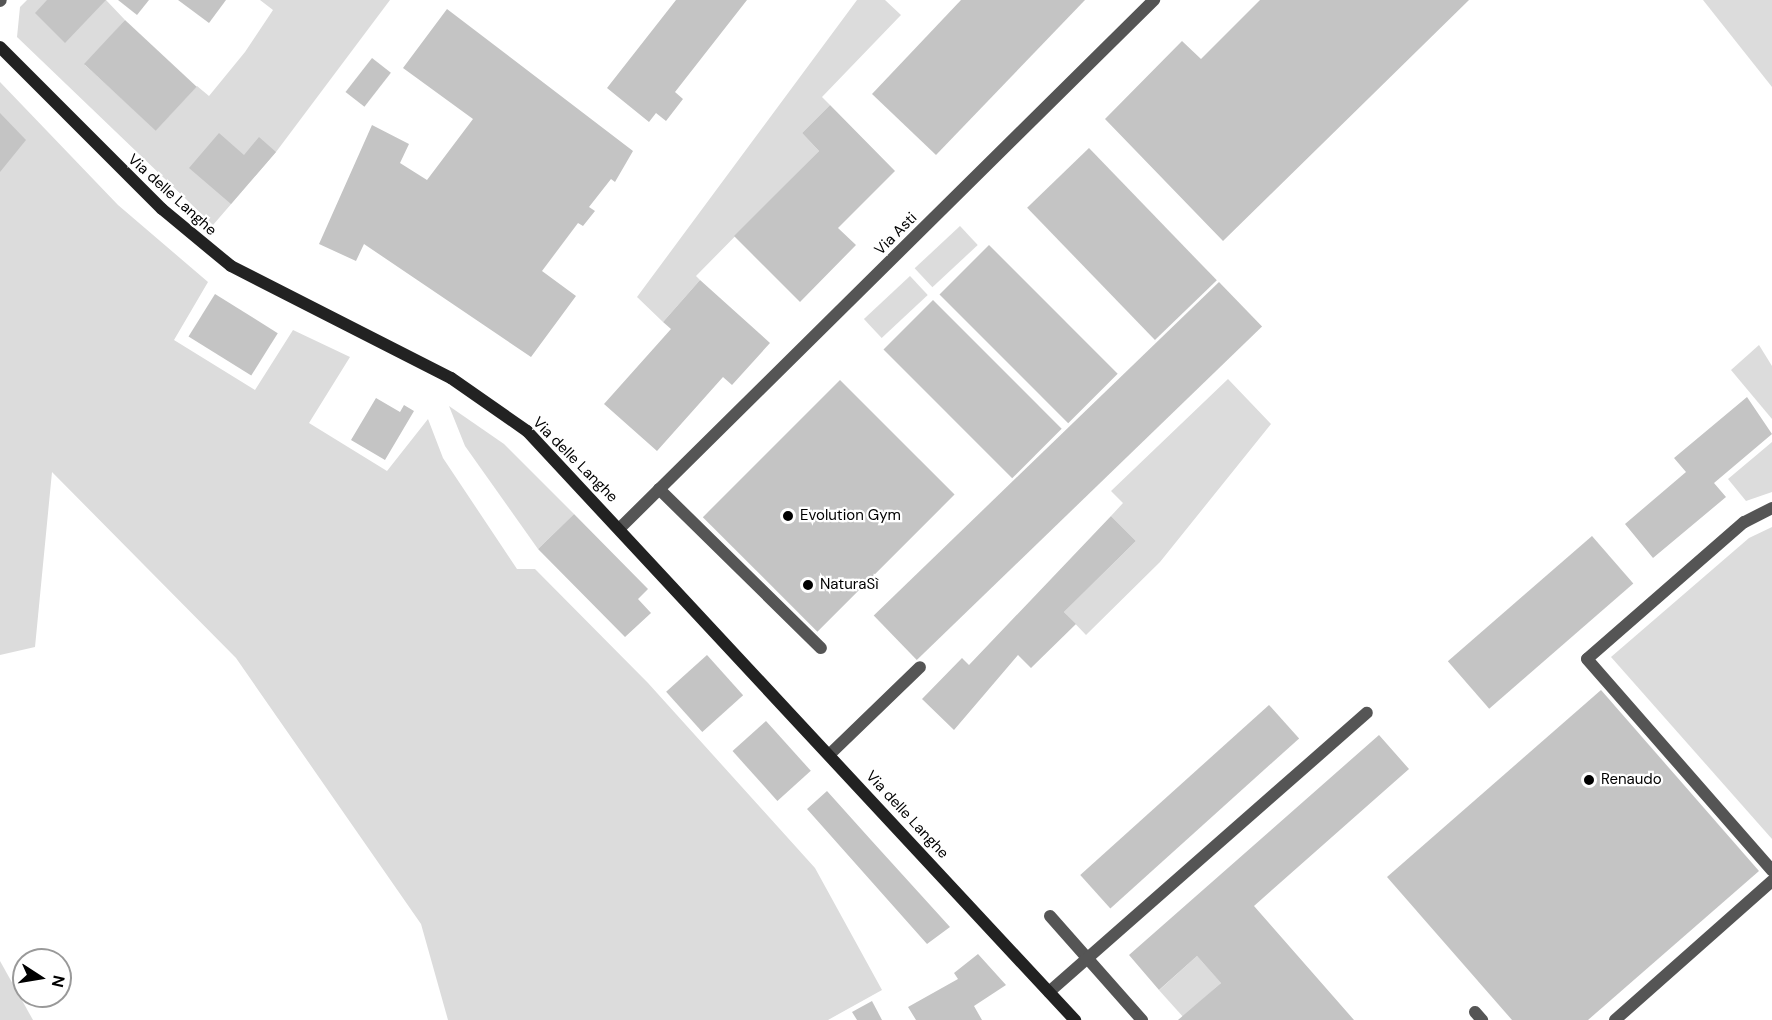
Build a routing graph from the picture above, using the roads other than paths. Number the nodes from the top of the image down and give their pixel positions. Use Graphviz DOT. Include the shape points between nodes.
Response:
graph roads {
  1 [pos="1154,0"];
  2 [pos="0,47"];
  3 [pos="659,489"];
  4 [pos="1772,508"];
  5 [pos="621,527"];
  6 [pos="821,648"];
  7 [pos="920,667"];
  8 [pos="1367,713"];
  9 [pos="830,754"];
  10 [pos="1772,870"];
  11 [pos="1772,881"];
  12 [pos="1050,916"];
  13 [pos="1088,958"];
  14 [pos="1050,992"];
  15 [pos="1075,1020"];
  16 [pos="1142,1020"];
  17 [pos="1615,1020"];
  1 -- 3 [label="street, Via Asti"];
  2 -- 5 [label="main road, Via delle Langhe" via="154,202 231,266 479,394 526,431"];
  3 -- 5 [label="street, Via Asti"];
  3 -- 6 [label="street"];
  4 -- 10 [label="street" via="1743,522 1587,659"];
  5 -- 9 [label="main road, Via delle Langhe"];
  7 -- 9 [label="street"];
  8 -- 13 [label="street"];
  9 -- 14 [label="main road, Via delle Langhe"];
  11 -- 17 [label="street"];
  12 -- 13 [label="street"];
  13 -- 14 [label="street"];
  13 -- 16 [label="street"];
  14 -- 15 [label="main road, Via delle Langhe"];
}
